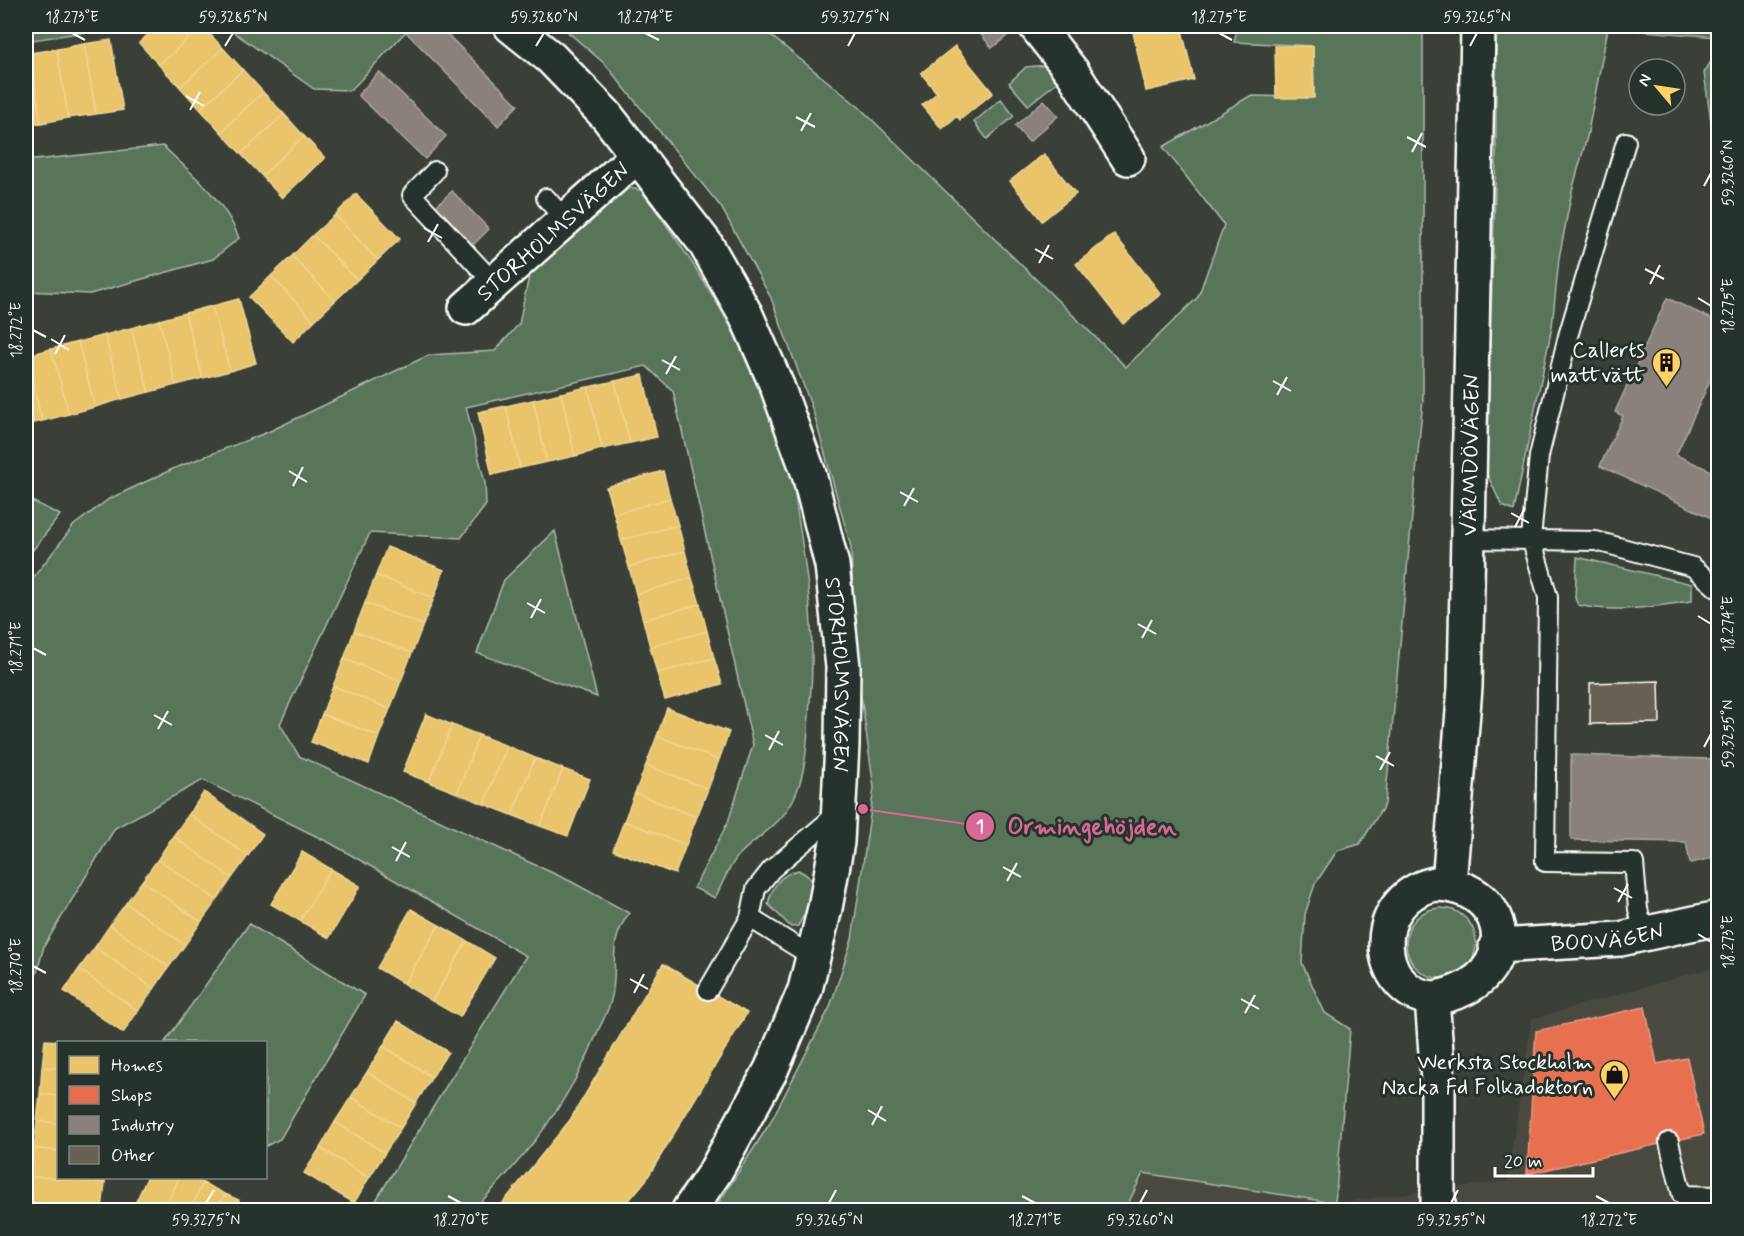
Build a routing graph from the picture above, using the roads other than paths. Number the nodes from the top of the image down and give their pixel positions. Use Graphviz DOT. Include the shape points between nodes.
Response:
graph roads {
  1 [pos="511,26"];
  2 [pos="1036,26"];
  3 [pos="1478,26"];
  4 [pos="1626,142"];
  5 [pos="638,154"];
  6 [pos="1128,158"];
  7 [pos="435,171"];
  8 [pos="493,282"];
  9 [pos="466,308"];
  10 [pos="1531,538"];
  11 [pos="1467,539"];
  12 [pos="1719,589"];
  13 [pos="839,812"];
  14 [pos="1449,884"];
  15 [pos="750,918"];
  16 [pos="1719,918"];
  17 [pos="1644,934"];
  18 [pos="1496,946"];
  19 [pos="813,957"];
  20 [pos="708,990"];
  21 [pos="1432,998"];
  22 [pos="1669,1142"];
  23 [pos="1719,1196"];
  24 [pos="689,1210"];
  25 [pos="1438,1210"];
  1 -- 5 [label="street, STORHOLMSVÄGEN" via="551,58"];
  2 -- 6 [label="street" via="1073,73"];
  3 -- 11 [label="street, VÄRMDÖVÄGEN"];
  4 -- 10 [label="lane" via="1568,336 1542,445"];
  5 -- 8 [label="street, STORHOLMSVÄGEN" via="555,209"];
  5 -- 13 [label="street, STORHOLMSVÄGEN" via="705,243 746,315 809,474 832,565 843,667"];
  7 -- 8 [label="lane" via="412,195"];
  8 -- 9 [label="street, STORHOLMSVÄGEN"];
  10 -- 11 [label="lane"];
  10 -- 12 [label="lane" via="1596,541 1682,564 1693,567"];
  10 -- 17 [label="lane" via="1548,597 1545,862 1634,863"];
  11 -- 14 [label="street, VÄRMDÖVÄGEN" via="1465,687"];
  13 -- 15 [label="lane" via="771,870 756,889"];
  13 -- 19 [label="street, STORHOLMSVÄGEN" via="837,842"];
  14 -- 18 [label="street" via="1489,905 1498,926"];
  14 -- 21 [label="street" via="1424,886 1406,896 1386,930 1388,958 1398,976 1413,990"];
  15 -- 19 [label="lane"];
  15 -- 20 [label="lane"];
  16 -- 17 [label="street, BOOVÄGEN"];
  17 -- 18 [label="street, BOOVÄGEN" via="1599,941"];
  18 -- 21 [label="street" via="1490,966 1472,985"];
  19 -- 24 [label="street, STORHOLMSVÄGEN" via="805,990 761,1091"];
  21 -- 25 [label="street" via="1438,1080"];
  22 -- 23 [label="lane" via="1682,1195"];
}
